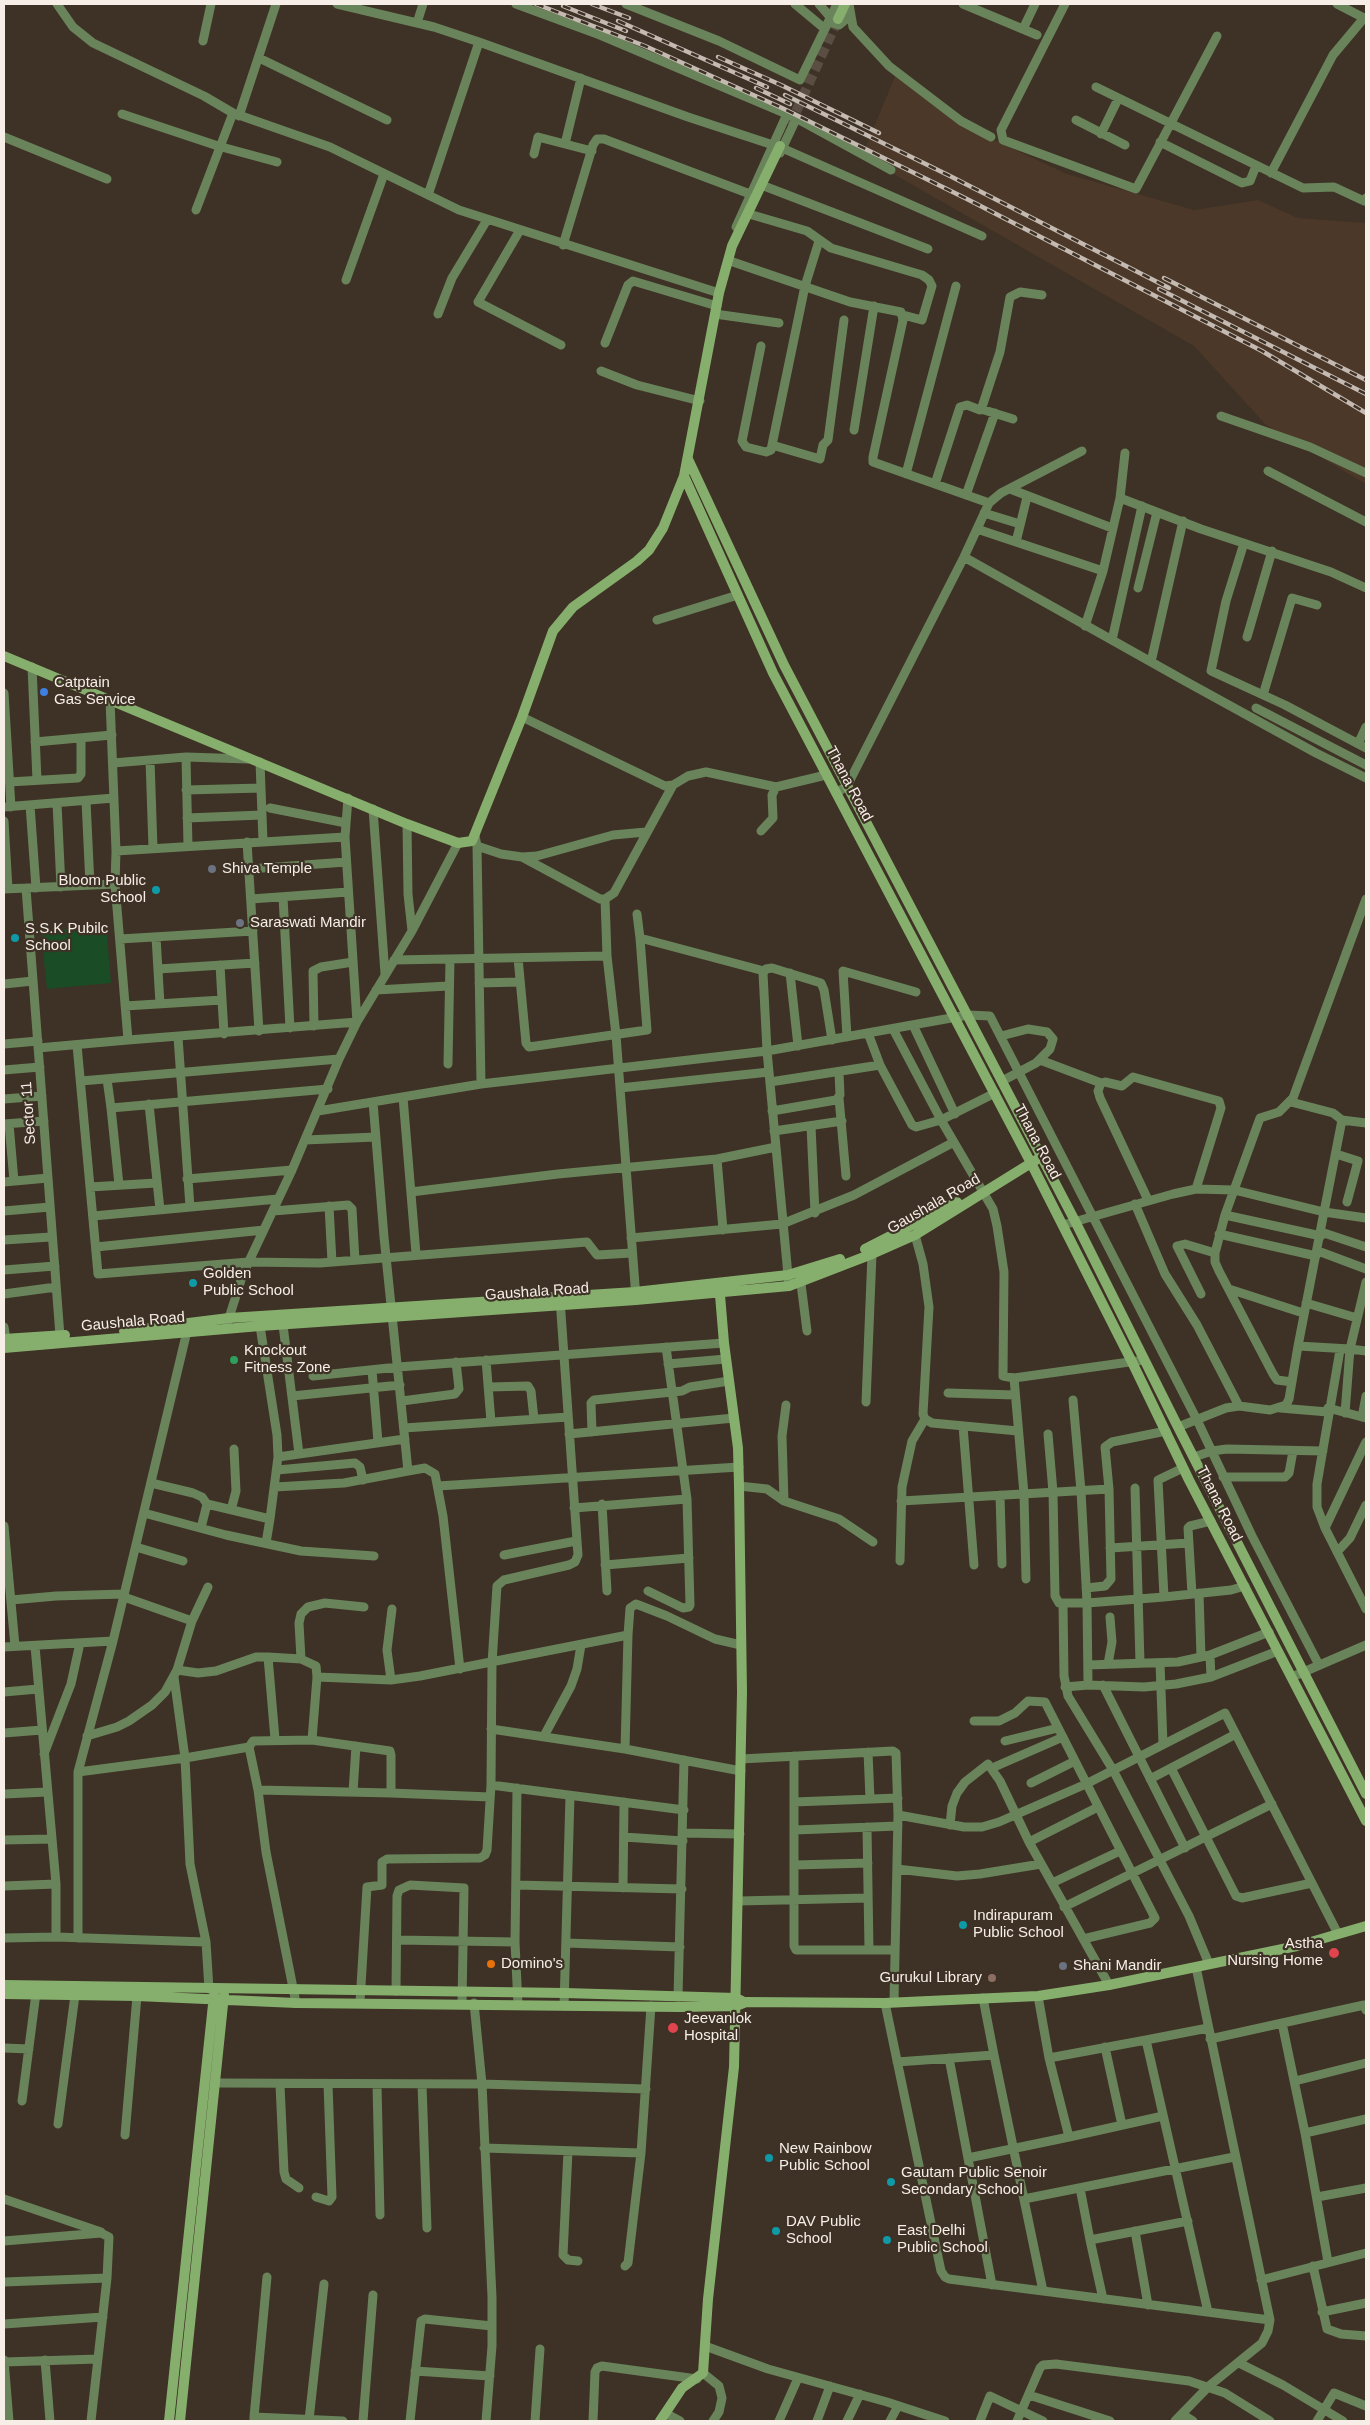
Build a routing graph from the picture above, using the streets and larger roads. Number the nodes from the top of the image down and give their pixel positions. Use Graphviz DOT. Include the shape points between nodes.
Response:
graph roads {
  1 [pos="57,4"];
  2 [pos="210,4"];
  3 [pos="276,4"];
  4 [pos="337,4"];
  5 [pos="423,4"];
  6 [pos="516,4"];
  7 [pos="626,4"];
  8 [pos="795,4"];
  9 [pos="819,4"];
  10 [pos="838,4"];
  11 [pos="963,4"];
  12 [pos="1035,4"];
  13 [pos="1064,4"];
  14 [pos="1337,4"];
  15 [pos="848,6"];
  16 [pos="976,6"];
  17 [pos="1365,18"];
  18 [pos="831,22"];
  19 [pos="417,23"];
  20 [pos="1023,29"];
  21 [pos="1037,34"];
  22 [pos="1217,36"];
  23 [pos="202,41"];
  24 [pos="478,42"];
  25 [pos="259,58"];
  26 [pos="581,78"];
  27 [pos="1096,87"];
  28 [pos="1118,99"];
  29 [pos="122,114"];
  30 [pos="787,114"];
  31 [pos="236,115"];
  32 [pos="796,119"];
  33 [pos="387,120"];
  34 [pos="1076,120"];
  35 [pos="1169,124"];
  36 [pos="1101,134"];
  37 [pos="4,137"];
  38 [pos="992,137"];
  39 [pos="1160,142"];
  40 [pos="565,144"];
  41 [pos="1125,145"];
  42 [pos="218,146"];
  43 [pos="778,146"];
  44 [pos="592,151"];
  45 [pos="534,154"];
  46 [pos="277,162"];
  47 [pos="1256,166"];
  48 [pos="891,170"];
  49 [pos="1271,173"];
  50 [pos="384,174"];
  51 [pos="107,179"];
  52 [pos="764,186"];
  53 [pos="750,194"];
  54 [pos="428,196"];
  55 [pos="1366,198"];
  56 [pos="196,210"];
  57 [pos="749,214"];
  58 [pos="487,220"];
  59 [pos="520,230"];
  60 [pos="982,236"];
  61 [pos="819,240"];
  62 [pos="564,244"];
  63 [pos="732,246"];
  64 [pos="928,248"];
  65 [pos="730,261"];
  66 [pos="346,280"];
  67 [pos="805,286"];
  68 [pos="956,286"];
  69 [pos="719,293"];
  70 [pos="1042,295"];
  71 [pos="874,306"];
  72 [pos="716,310"];
  73 [pos="438,314"];
  74 [pos="903,315"];
  75 [pos="844,320"];
  76 [pos="779,323"];
  77 [pos="604,343"];
  78 [pos="560,345"];
  79 [pos="761,346"];
  80 [pos="600,371"];
  81 [pos="700,401"];
  82 [pos="981,409"];
  83 [pos="995,413"];
  84 [pos="1221,416"];
  85 [pos="1013,419"];
  86 [pos="854,430"];
  87 [pos="772,445"];
  88 [pos="1082,451"];
  89 [pos="1125,453"];
  90 [pos="688,459"];
  91 [pos="1268,472"];
  92 [pos="1366,473"];
  93 [pos="906,474"];
  94 [pos="684,476"];
  95 [pos="935,484"];
  96 [pos="1010,489"];
  97 [pos="966,495"];
  98 [pos="1027,497"];
  99 [pos="1120,498"];
  100 [pos="989,503"];
  101 [pos="1142,506"];
  102 [pos="1157,512"];
  103 [pos="984,513"];
  104 [pos="1183,521"];
  105 [pos="1366,522"];
  106 [pos="1020,524"];
  107 [pos="1112,528"];
  108 [pos="976,529"];
  109 [pos="1016,542"];
  110 [pos="1244,543"];
  111 [pos="1272,552"];
  112 [pos="964,557"];
  113 [pos="1103,571"];
  114 [pos="1138,588"];
  115 [pos="1366,588"];
  116 [pos="738,595"];
  117 [pos="1317,605"];
  118 [pos="657,620"];
  119 [pos="1085,626"];
  120 [pos="1247,636"];
  121 [pos="1112,640"];
  122 [pos="4,656"];
  123 [pos="1151,662"];
  124 [pos="32,667"];
  125 [pos="4,693"];
  126 [pos="1263,695"];
  127 [pos="110,700"];
  128 [pos="1256,708"];
  129 [pos="4,711"];
  130 [pos="522,717"];
  131 [pos="1366,728"];
  132 [pos="112,735"];
  133 [pos="81,738"];
  134 [pos="5,741"];
  135 [pos="35,742"];
  136 [pos="1362,746"];
  137 [pos="186,757"];
  138 [pos="150,760"];
  139 [pos="256,761"];
  140 [pos="113,763"];
  141 [pos="1366,765"];
  142 [pos="826,775"];
  143 [pos="1366,778"];
  144 [pos="37,780"];
  145 [pos="10,782"];
  146 [pos="673,785"];
  147 [pos="847,786"];
  148 [pos="776,787"];
  149 [pos="261,788"];
  150 [pos="186,790"];
  151 [pos="836,792"];
  152 [pos="114,798"];
  153 [pos="348,798"];
  154 [pos="86,801"];
  155 [pos="57,803"];
  156 [pos="30,805"];
  157 [pos="7,807"];
  158 [pos="270,808"];
  159 [pos="373,809"];
  160 [pos="262,815"];
  161 [pos="187,818"];
  162 [pos="4,821"];
  163 [pos="346,824"];
  164 [pos="407,824"];
  165 [pos="761,831"];
  166 [pos="646,832"];
  167 [pos="345,837"];
  168 [pos="263,841"];
  169 [pos="476,841"];
  170 [pos="247,842"];
  171 [pos="458,843"];
  172 [pos="188,846"];
  173 [pos="153,848"];
  174 [pos="116,851"];
  175 [pos="522,857"];
  176 [pos="346,862"];
  177 [pos="249,869"];
  178 [pos="115,884"];
  179 [pos="90,885"];
  180 [pos="61,887"];
  181 [pos="31,888"];
  182 [pos="6,889"];
  183 [pos="348,892"];
  184 [pos="283,897"];
  185 [pos="251,899"];
  186 [pos="605,899"];
  187 [pos="1366,899"];
  188 [pos="637,914"];
  189 [pos="412,930"];
  190 [pos="253,931"];
  191 [pos="156,937"];
  192 [pos="640,938"];
  193 [pos="120,939"];
  194 [pos="607,956"];
  195 [pos="518,958"];
  196 [pos="450,959"];
  197 [pos="478,959"];
  198 [pos="394,960"];
  199 [pos="353,962"];
  200 [pos="255,963"];
  201 [pos="220,965"];
  202 [pos="158,969"];
  203 [pos="764,971"];
  204 [pos="790,973"];
  205 [pos="385,974"];
  206 [pos="33,981"];
  207 [pos="479,982"];
  208 [pos="520,982"];
  209 [pos="4,984"];
  210 [pos="448,986"];
  211 [pos="376,990"];
  212 [pos="916,992"];
  213 [pos="222,1000"];
  214 [pos="160,1004"];
  215 [pos="125,1006"];
  216 [pos="968,1015"];
  217 [pos="955,1018"];
  218 [pos="357,1022"];
  219 [pos="913,1025"];
  220 [pos="314,1026"];
  221 [pos="290,1028"];
  222 [pos="893,1029"];
  223 [pos="259,1031"];
  224 [pos="868,1033"];
  225 [pos="224,1034"];
  226 [pos="616,1035"];
  227 [pos="1001,1036"];
  228 [pos="178,1037"];
  229 [pos="847,1037"];
  230 [pos="128,1040"];
  231 [pos="832,1040"];
  232 [pos="4,1044"];
  233 [pos="38,1045"];
  234 [pos="77,1045"];
  235 [pos="798,1046"];
  236 [pos="767,1051"];
  237 [pos="339,1059"];
  238 [pos="1040,1060"];
  239 [pos="448,1064"];
  240 [pos="880,1065"];
  241 [pos="40,1067"];
  242 [pos="618,1069"];
  243 [pos="4,1070"];
  244 [pos="769,1072"];
  245 [pos="180,1073"];
  246 [pos="838,1073"];
  247 [pos="1019,1074"];
  248 [pos="108,1079"];
  249 [pos="81,1081"];
  250 [pos="1002,1081"];
  251 [pos="770,1082"];
  252 [pos="1101,1083"];
  253 [pos="481,1084"];
  254 [pos="620,1088"];
  255 [pos="328,1089"];
  256 [pos="994,1093"];
  257 [pos="42,1096"];
  258 [pos="403,1097"];
  259 [pos="840,1098"];
  260 [pos="4,1099"];
  261 [pos="183,1101"];
  262 [pos="373,1102"];
  263 [pos="1291,1102"];
  264 [pos="150,1104"];
  265 [pos="111,1108"];
  266 [pos="772,1110"];
  267 [pos="318,1111"];
  268 [pos="955,1114"];
  269 [pos="941,1120"];
  270 [pos="1342,1120"];
  271 [pos="44,1121"];
  272 [pos="842,1121"];
  273 [pos="1366,1123"];
  274 [pos="6,1124"];
  275 [pos="811,1126"];
  276 [pos="774,1131"];
  277 [pos="376,1137"];
  278 [pos="305,1140"];
  279 [pos="954,1142"];
  280 [pos="776,1148"];
  281 [pos="7,1153"];
  282 [pos="1040,1154"];
  283 [pos="1336,1154"];
  284 [pos="717,1159"];
  285 [pos="1030,1160"];
  286 [pos="625,1167"];
  287 [pos="292,1170"];
  288 [pos="846,1176"];
  289 [pos="48,1178"];
  290 [pos="187,1179"];
  291 [pos="14,1181"];
  292 [pos="4,1182"];
  293 [pos="156,1183"];
  294 [pos="119,1185"];
  295 [pos="90,1187"];
  296 [pos="1196,1189"];
  297 [pos="983,1190"];
  298 [pos="1234,1190"];
  299 [pos="411,1192"];
  300 [pos="278,1199"];
  301 [pos="1148,1200"];
  302 [pos="1347,1202"];
  303 [pos="1134,1204"];
  304 [pos="329,1206"];
  305 [pos="50,1207"];
  306 [pos="190,1207"];
  307 [pos="160,1210"];
  308 [pos="4,1211"];
  309 [pos="272,1211"];
  310 [pos="1324,1212"];
  311 [pos="815,1213"];
  312 [pos="1225,1215"];
  313 [pos="93,1216"];
  314 [pos="1093,1216"];
  315 [pos="1366,1218"];
  316 [pos="1075,1221"];
  317 [pos="782,1224"];
  318 [pos="1063,1225"];
  319 [pos="264,1230"];
  320 [pos="723,1230"];
  321 [pos="1219,1234"];
  322 [pos="1321,1234"];
  323 [pos="915,1235"];
  324 [pos="50,1237"];
  325 [pos="630,1238"];
  326 [pos="4,1240"];
  327 [pos="96,1247"];
  328 [pos="1366,1247"];
  329 [pos="632,1253"];
  330 [pos="1215,1253"];
  331 [pos="416,1254"];
  332 [pos="872,1254"];
  333 [pos="1317,1254"];
  334 [pos="386,1257"];
  335 [pos="355,1260"];
  336 [pos="249,1262"];
  337 [pos="332,1262"];
  338 [pos="55,1266"];
  339 [pos="1366,1269"];
  340 [pos="4,1270"];
  341 [pos="799,1272"];
  342 [pos="788,1275"];
  343 [pos="1366,1282"];
  344 [pos="801,1283"];
  345 [pos="789,1286"];
  346 [pos="56,1287"];
  347 [pos="719,1288"];
  348 [pos="1229,1289"];
  349 [pos="4,1294"];
  350 [pos="1202,1294"];
  351 [pos="635,1296"];
  352 [pos="560,1301"];
  353 [pos="1306,1303"];
  354 [pos="393,1313"];
  355 [pos="1303,1313"];
  356 [pos="229,1318"];
  357 [pos="1357,1318"];
  358 [pos="283,1325"];
  359 [pos="260,1326"];
  360 [pos="4,1328"];
  361 [pos="188,1328"];
  362 [pos="226,1329"];
  363 [pos="807,1331"];
  364 [pos="60,1336"];
  365 [pos="4,1342"];
  366 [pos="724,1343"];
  367 [pos="1298,1346"];
  368 [pos="666,1347"];
  369 [pos="1350,1349"];
  370 [pos="1340,1350"];
  371 [pos="1366,1351"];
  372 [pos="564,1354"];
  373 [pos="726,1359"];
  374 [pos="486,1360"];
  375 [pos="1144,1360"];
  376 [pos="456,1362"];
  377 [pos="1132,1362"];
  378 [pos="668,1364"];
  379 [pos="398,1367"];
  380 [pos="372,1370"];
  381 [pos="313,1376"];
  382 [pos="1014,1378"];
  383 [pos="729,1381"];
  384 [pos="1292,1382"];
  385 [pos="400,1386"];
  386 [pos="489,1387"];
  387 [pos="373,1388"];
  388 [pos="672,1392"];
  389 [pos="948,1393"];
  390 [pos="1015,1395"];
  391 [pos="292,1396"];
  392 [pos="1366,1396"];
  393 [pos="1073,1400"];
  394 [pos="402,1401"];
  395 [pos="866,1402"];
  396 [pos="786,1404"];
  397 [pos="1240,1406"];
  398 [pos="1280,1408"];
  399 [pos="1328,1410"];
  400 [pos="1345,1412"];
  401 [pos="568,1416"];
  402 [pos="734,1418"];
  403 [pos="1364,1418"];
  404 [pos="534,1419"];
  405 [pos="925,1419"];
  406 [pos="1197,1420"];
  407 [pos="491,1422"];
  408 [pos="676,1424"];
  409 [pos="964,1426"];
  410 [pos="1178,1427"];
  411 [pos="404,1428"];
  412 [pos="1018,1431"];
  413 [pos="1166,1431"];
  414 [pos="592,1432"];
  415 [pos="569,1434"];
  416 [pos="1048,1434"];
  417 [pos="405,1439"];
  418 [pos="378,1442"];
  419 [pos="1366,1442"];
  420 [pos="234,1448"];
  421 [pos="1293,1450"];
  422 [pos="1212,1451"];
  423 [pos="1323,1451"];
  424 [pos="299,1454"];
  425 [pos="278,1457"];
  426 [pos="1194,1457"];
  427 [pos="738,1467"];
  428 [pos="1183,1468"];
  429 [pos="277,1470"];
  430 [pos="684,1470"];
  431 [pos="408,1471"];
  432 [pos="572,1477"];
  433 [pos="1224,1478"];
  434 [pos="363,1480"];
  435 [pos="151,1483"];
  436 [pos="438,1486"];
  437 [pos="739,1486"];
  438 [pos="275,1488"];
  439 [pos="1136,1488"];
  440 [pos="1109,1489"];
  441 [pos="1081,1491"];
  442 [pos="1053,1492"];
  443 [pos="1024,1494"];
  444 [pos="1000,1495"];
  445 [pos="971,1497"];
  446 [pos="688,1499"];
  447 [pos="784,1501"];
  448 [pos="901,1501"];
  449 [pos="207,1504"];
  450 [pos="602,1504"];
  451 [pos="1366,1506"];
  452 [pos="574,1508"];
  453 [pos="230,1510"];
  454 [pos="144,1513"];
  455 [pos="270,1519"];
  456 [pos="1211,1521"];
  457 [pos="4,1526"];
  458 [pos="201,1528"];
  459 [pos="1325,1528"];
  460 [pos="576,1540"];
  461 [pos="874,1542"];
  462 [pos="266,1543"];
  463 [pos="1189,1544"];
  464 [pos="1161,1545"];
  465 [pos="1137,1546"];
  466 [pos="136,1548"];
  467 [pos="1110,1548"];
  468 [pos="1337,1552"];
  469 [pos="504,1555"];
  470 [pos="374,1556"];
  471 [pos="689,1558"];
  472 [pos="183,1561"];
  473 [pos="900,1561"];
  474 [pos="1002,1564"];
  475 [pos="605,1565"];
  476 [pos="974,1565"];
  477 [pos="1026,1580"];
  478 [pos="1245,1586"];
  479 [pos="208,1587"];
  480 [pos="1366,1587"];
  481 [pos="1086,1588"];
  482 [pos="606,1591"];
  483 [pos="648,1591"];
  484 [pos="1358,1592"];
  485 [pos="1195,1593"];
  486 [pos="124,1596"];
  487 [pos="1164,1597"];
  488 [pos="12,1600"];
  489 [pos="1138,1600"];
  490 [pos="1087,1603"];
  491 [pos="1063,1604"];
  492 [pos="364,1607"];
  493 [pos="392,1609"];
  494 [pos="1366,1609"];
  495 [pos="1110,1617"];
  496 [pos="192,1621"];
  497 [pos="1269,1632"];
  498 [pos="628,1635"];
  499 [pos="113,1641"];
  500 [pos="80,1643"];
  501 [pos="581,1645"];
  502 [pos="741,1645"];
  503 [pos="1366,1645"];
  504 [pos="15,1646"];
  505 [pos="35,1646"];
  506 [pos="4,1647"];
  507 [pos="1278,1651"];
  508 [pos="1205,1656"];
  509 [pos="268,1657"];
  510 [pos="301,1659"];
  511 [pos="492,1662"];
  512 [pos="1140,1663"];
  513 [pos="1160,1663"];
  514 [pos="1108,1664"];
  515 [pos="1088,1665"];
  516 [pos="1319,1665"];
  517 [pos="460,1669"];
  518 [pos="1303,1672"];
  519 [pos="175,1674"];
  520 [pos="317,1677"];
  521 [pos="1212,1677"];
  522 [pos="1292,1677"];
  523 [pos="391,1680"];
  524 [pos="1088,1685"];
  525 [pos="1104,1685"];
  526 [pos="1161,1686"];
  527 [pos="1065,1688"];
  528 [pos="38,1689"];
  529 [pos="4,1692"];
  530 [pos="974,1721"];
  531 [pos="1058,1728"];
  532 [pos="42,1730"];
  533 [pos="491,1730"];
  534 [pos="4,1733"];
  535 [pos="1236,1734"];
  536 [pos="87,1736"];
  537 [pos="544,1736"];
  538 [pos="1063,1737"];
  539 [pos="275,1739"];
  540 [pos="312,1740"];
  541 [pos="1005,1741"];
  542 [pos="1163,1744"];
  543 [pos="356,1746"];
  544 [pos="249,1747"];
  545 [pos="625,1749"];
  546 [pos="868,1752"];
  547 [pos="44,1754"];
  548 [pos="794,1756"];
  549 [pos="1138,1757"];
  550 [pos="186,1758"];
  551 [pos="741,1759"];
  552 [pos="684,1760"];
  553 [pos="1075,1761"];
  554 [pos="992,1768"];
  555 [pos="1171,1768"];
  556 [pos="1113,1770"];
  557 [pos="741,1771"];
  558 [pos="78,1772"];
  559 [pos="1150,1779"];
  560 [pos="1031,1783"];
  561 [pos="1086,1784"];
  562 [pos="491,1786"];
  563 [pos="517,1788"];
  564 [pos="258,1790"];
  565 [pos="48,1792"];
  566 [pos="353,1792"];
  567 [pos="391,1793"];
  568 [pos="4,1794"];
  569 [pos="1366,1794"];
  570 [pos="570,1796"];
  571 [pos="490,1797"];
  572 [pos="898,1798"];
  573 [pos="870,1799"];
  574 [pos="624,1802"];
  575 [pos="794,1802"];
  576 [pos="1272,1804"];
  577 [pos="1098,1807"];
  578 [pos="684,1810"];
  579 [pos="898,1814"];
  580 [pos="1016,1816"];
  581 [pos="1365,1818"];
  582 [pos="950,1825"];
  583 [pos="898,1826"];
  584 [pos="867,1827"];
  585 [pos="794,1830"];
  586 [pos="740,1834"];
  587 [pos="624,1837"];
  588 [pos="684,1837"];
  589 [pos="1206,1837"];
  590 [pos="52,1839"];
  591 [pos="4,1840"];
  592 [pos="1029,1842"];
  593 [pos="1185,1848"];
  594 [pos="1120,1851"];
  595 [pos="1160,1860"];
  596 [pos="868,1863"];
  597 [pos="1041,1864"];
  598 [pos="795,1865"];
  599 [pos="897,1869"];
  600 [pos="1132,1874"];
  601 [pos="1052,1883"];
  602 [pos="1312,1883"];
  603 [pos="56,1884"];
  604 [pos="516,1885"];
  605 [pos="4,1886"];
  606 [pos="568,1886"];
  607 [pos="623,1888"];
  608 [pos="682,1889"];
  609 [pos="868,1898"];
  610 [pos="795,1900"];
  611 [pos="739,1901"];
  612 [pos="1064,1907"];
  613 [pos="1366,1926"];
  614 [pos="1338,1934"];
  615 [pos="56,1937"];
  616 [pos="4,1938"];
  617 [pos="78,1938"];
  618 [pos="1082,1938"];
  619 [pos="398,1940"];
  620 [pos="464,1941"];
  621 [pos="206,1942"];
  622 [pos="515,1942"];
  623 [pos="566,1943"];
  624 [pos="680,1947"];
  625 [pos="869,1950"];
  626 [pos="895,1950"];
  627 [pos="1209,1964"];
  628 [pos="1196,1967"];
  629 [pos="4,1985"];
  630 [pos="1109,1985"];
  631 [pos="216,1989"];
  632 [pos="292,1990"];
  633 [pos="360,1990"];
  634 [pos="396,1991"];
  635 [pos="463,1991"];
  636 [pos="517,1992"];
  637 [pos="36,1993"];
  638 [pos="565,1993"];
  639 [pos="4,1994"];
  640 [pos="76,1995"];
  641 [pos="137,1996"];
  642 [pos="1038,1996"];
  643 [pos="678,1997"];
  644 [pos="982,1998"];
  645 [pos="219,2000"];
  646 [pos="360,2002"];
  647 [pos="739,2002"];
  648 [pos="890,2002"];
  649 [pos="296,2003"];
  650 [pos="462,2003"];
  651 [pos="474,2003"];
  652 [pos="518,2005"];
  653 [pos="564,2006"];
  654 [pos="651,2006"];
  655 [pos="1366,2010"];
  656 [pos="1282,2023"];
  657 [pos="1208,2028"];
  658 [pos="1210,2039"];
  659 [pos="1146,2040"];
  660 [pos="1105,2047"];
  661 [pos="4,2048"];
  662 [pos="29,2049"];
  663 [pos="994,2055"];
  664 [pos="949,2058"];
  665 [pos="1049,2058"];
  666 [pos="897,2062"];
  667 [pos="1366,2063"];
  668 [pos="1295,2080"];
  669 [pos="216,2083"];
  670 [pos="328,2084"];
  671 [pos="422,2084"];
  672 [pos="482,2084"];
  673 [pos="280,2085"];
  674 [pos="377,2085"];
  675 [pos="646,2089"];
  676 [pos="22,2100"];
  677 [pos="1163,2116"];
  678 [pos="1366,2119"];
  679 [pos="58,2124"];
  680 [pos="1122,2125"];
  681 [pos="1305,2133"];
  682 [pos="125,2135"];
  683 [pos="1069,2137"];
  684 [pos="484,2148"];
  685 [pos="1014,2148"];
  686 [pos="568,2152"];
  687 [pos="641,2153"];
  688 [pos="1234,2157"];
  689 [pos="968,2158"];
  690 [pos="1176,2169"];
  691 [pos="201,2176"];
  692 [pos="299,2188"];
  693 [pos="1080,2188"];
  694 [pos="1366,2188"];
  695 [pos="316,2197"];
  696 [pos="1317,2197"];
  697 [pos="4,2199"];
  698 [pos="1024,2199"];
  699 [pos="380,2215"];
  700 [pos="1188,2220"];
  701 [pos="427,2228"];
  702 [pos="1135,2231"];
  703 [pos="105,2233"];
  704 [pos="1090,2240"];
  705 [pos="4,2241"];
  706 [pos="1366,2253"];
  707 [pos="578,2261"];
  708 [pos="1328,2262"];
  709 [pos="625,2266"];
  710 [pos="1313,2266"];
  711 [pos="268,2277"];
  712 [pos="107,2278"];
  713 [pos="1261,2280"];
  714 [pos="4,2282"];
  715 [pos="324,2284"];
  716 [pos="992,2284"];
  717 [pos="1043,2291"];
  718 [pos="373,2295"];
  719 [pos="1102,2299"];
  720 [pos="1366,2303"];
  721 [pos="1148,2305"];
  722 [pos="1208,2312"];
  723 [pos="1322,2312"];
  724 [pos="103,2317"];
  725 [pos="1270,2320"];
  726 [pos="4,2324"];
  727 [pos="492,2326"];
  728 [pos="1366,2336"];
  729 [pos="705,2346"];
  730 [pos="540,2349"];
  731 [pos="98,2359"];
  732 [pos="45,2360"];
  733 [pos="4,2361"];
  734 [pos="1239,2363"];
  735 [pos="415,2371"];
  736 [pos="490,2376"];
  737 [pos="700,2376"];
  738 [pos="798,2378"];
  739 [pos="830,2386"];
  740 [pos="1209,2386"];
  741 [pos="860,2394"];
  742 [pos="1029,2395"];
  743 [pos="898,2406"];
  744 [pos="1366,2406"];
  745 [pos="1324,2410"];
  746 [pos="1022,2411"];
  747 [pos="1182,2414"];
  748 [pos="662,2417"];
  749 [pos="922,2418"];
  750 [pos="254,2419"];
  751 [pos="309,2420"];
  752 [pos="9,2421"];
  753 [pos="50,2421"];
  754 [pos="91,2421"];
  755 [pos="169,2421"];
  756 [pos="180,2421"];
  757 [pos="343,2421"];
  758 [pos="362,2421"];
  759 [pos="410,2421"];
  760 [pos="486,2421"];
  761 [pos="536,2421"];
  762 [pos="593,2421"];
  763 [pos="680,2421"];
  764 [pos="713,2421"];
  765 [pos="779,2421"];
  766 [pos="817,2421"];
  767 [pos="847,2421"];
  768 [pos="890,2421"];
  769 [pos="945,2421"];
  770 [pos="980,2421"];
  771 [pos="1017,2421"];
  772 [pos="1043,2421"];
  773 [pos="1110,2421"];
  774 [pos="1175,2421"];
  775 [pos="1193,2421"];
  776 [pos="1270,2421"];
  777 [pos="1317,2421"];
  778 [pos="1343,2421"];
  1 -- 31 [label="street" via="73,27 93,43 204,96"];
  2 -- 23 [label="street"];
  3 -- 25 [label="street"];
  4 -- 19 [label="street"];
  5 -- 19 [label="street"];
  6 -- 30 [label="street" via="600,35"];
  7 -- 18 [label="street" via="719,41 800,80"];
  8 -- 18 [label="street"];
  9 -- 18 [label="street"];
  10 -- 18 [label="street"];
  11 -- 16 [label="street"];
  12 -- 20 [label="street"];
  13 -- 39 [label="street" via="1001,130 1003,140 1136,189"];
  14 -- 17 [label="street"];
  15 -- 18 [label="street"];
  15 -- 38 [label="street" via="853,28 889,66 953,115"];
  16 -- 20 [label="street"];
  17 -- 49 [label="street" via="1333,55"];
  19 -- 24 [label="street"];
  20 -- 21 [label="street"];
  22 -- 35 [label="street"];
  24 -- 26 [label="street"];
  24 -- 54 [label="street"];
  25 -- 31 [label="street"];
  25 -- 33 [label="street"];
  26 -- 40 [label="street"];
  26 -- 43 [label="street" via="731,133"];
  27 -- 28 [label="street"];
  28 -- 35 [label="street"];
  28 -- 36 [label="street"];
  29 -- 42 [label="street"];
  30 -- 32 [label="street"];
  30 -- 43 [label="street"];
  31 -- 42 [label="street"];
  31 -- 50 [label="street" via="330,148"];
  32 -- 43 [label="street"];
  32 -- 48 [label="street"];
  34 -- 36 [label="street"];
  35 -- 39 [label="street"];
  35 -- 47 [label="street"];
  36 -- 41 [label="street"];
  37 -- 51 [label="street"];
  39 -- 47 [label="street" via="1242,183 1250,181"];
  40 -- 44 [label="street"];
  40 -- 45 [label="street" via="538,137"];
  42 -- 46 [label="street"];
  42 -- 56 [label="street"];
  43 -- 52 [label="street"];
  43 -- 53 [label="street"];
  43 -- 60 [label="street"];
  43 -- 63 [label="street"];
  44 -- 53 [label="street" via="595,141 604,139"];
  44 -- 62 [label="street"];
  47 -- 49 [label="street"];
  49 -- 55 [label="street" via="1302,188 1334,187 1364,201"];
  50 -- 54 [label="street"];
  50 -- 66 [label="street"];
  52 -- 57 [label="street"];
  52 -- 64 [label="street"];
  53 -- 63 [label="street" via="732,236"];
  54 -- 58 [label="street"];
  57 -- 61 [label="street" via="807,232"];
  57 -- 63 [label="street" via="737,242"];
  58 -- 59 [label="street"];
  58 -- 73 [label="street" via="452,278"];
  59 -- 62 [label="street"];
  59 -- 78 [label="street" via="478,302"];
  61 -- 67 [label="street"];
  61 -- 74 [label="street" via="830,248 922,275 929,280 932,286 922,320"];
  62 -- 69 [label="street"];
  63 -- 65 [label="street"];
  65 -- 67 [label="street"];
  65 -- 69 [label="street"];
  67 -- 71 [label="street" via="850,302"];
  67 -- 87 [label="street"];
  68 -- 93 [label="street"];
  69 -- 72 [label="street"];
  70 -- 82 [label="street" via="1020,292 1010,297 1000,352"];
  71 -- 74 [label="street"];
  71 -- 86 [label="street"];
  72 -- 76 [label="street"];
  72 -- 77 [label="street" via="633,281 628,285"];
  72 -- 81 [label="street"];
  74 -- 93 [label="street" via="873,460"];
  75 -- 87 [label="street" via="828,440 823,445 820,459"];
  79 -- 87 [label="street" via="742,441 746,447 766,452"];
  80 -- 81 [label="street" via="637,385"];
  81 -- 90 [label="street"];
  82 -- 83 [label="street"];
  82 -- 95 [label="street" via="960,406"];
  83 -- 85 [label="street"];
  83 -- 97 [label="street"];
  84 -- 92 [label="street" via="1310,446"];
  88 -- 96 [label="street"];
  89 -- 99 [label="street"];
  90 -- 94 [label="street"];
  90 -- 147 [label="street, Thana Road" via="784,665"];
  91 -- 105 [label="street"];
  93 -- 95 [label="street"];
  94 -- 116 [label="street, Thana Road"];
  94 -- 130 [label="street" via="663,528 649,550 574,607 552,631"];
  95 -- 97 [label="street"];
  96 -- 98 [label="street"];
  96 -- 100 [label="street"];
  97 -- 100 [label="street"];
  98 -- 106 [label="street"];
  98 -- 107 [label="street"];
  99 -- 101 [label="street"];
  99 -- 107 [label="street"];
  100 -- 103 [label="street"];
  101 -- 102 [label="street"];
  101 -- 121 [label="street"];
  102 -- 104 [label="street"];
  102 -- 114 [label="street"];
  103 -- 106 [label="street"];
  103 -- 108 [label="street"];
  104 -- 110 [label="street"];
  104 -- 123 [label="street"];
  106 -- 109 [label="street"];
  107 -- 113 [label="street"];
  108 -- 109 [label="street"];
  108 -- 112 [label="street"];
  109 -- 113 [label="street"];
  110 -- 111 [label="street"];
  110 -- 126 [label="street" via="1226,601 1211,669"];
  111 -- 115 [label="street"];
  111 -- 120 [label="street"];
  112 -- 119 [label="street"];
  112 -- 147 [label="street"];
  113 -- 119 [label="street"];
  116 -- 118 [label="street"];
  116 -- 142 [label="street, Thana Road" via="773,673"];
  117 -- 126 [label="street" via="1292,598"];
  119 -- 121 [label="street"];
  121 -- 123 [label="street"];
  122 -- 124 [label="street"];
  123 -- 143 [label="street"];
  124 -- 127 [label="street"];
  124 -- 135 [label="street"];
  125 -- 129 [label="street"];
  126 -- 136 [label="street"];
  127 -- 132 [label="street"];
  127 -- 139 [label="street"];
  128 -- 141 [label="street"];
  129 -- 134 [label="street"];
  130 -- 146 [label="street" via="660,784"];
  130 -- 169 [label="street"];
  131 -- 136 [label="street"];
  132 -- 133 [label="street"];
  132 -- 140 [label="street"];
  133 -- 135 [label="street"];
  133 -- 144 [label="street" via="80,776 76,779"];
  134 -- 145 [label="street"];
  135 -- 144 [label="street"];
  137 -- 138 [label="street"];
  137 -- 139 [label="street"];
  137 -- 150 [label="street"];
  138 -- 140 [label="street"];
  138 -- 173 [label="street"];
  139 -- 149 [label="street"];
  139 -- 153 [label="street"];
  140 -- 152 [label="street"];
  142 -- 148 [label="street"];
  142 -- 151 [label="street, Thana Road"];
  144 -- 145 [label="street"];
  145 -- 157 [label="street"];
  146 -- 148 [label="street" via="697,773 713,772"];
  146 -- 166 [label="street"];
  147 -- 151 [label="street"];
  147 -- 216 [label="street, Thana Road"];
  148 -- 165 [label="street" via="772,795 772,818"];
  149 -- 150 [label="street"];
  149 -- 160 [label="street"];
  150 -- 161 [label="street"];
  151 -- 217 [label="street, Thana Road"];
  152 -- 154 [label="street"];
  152 -- 174 [label="street"];
  153 -- 159 [label="street"];
  153 -- 163 [label="street"];
  154 -- 155 [label="street"];
  154 -- 179 [label="street"];
  155 -- 156 [label="street"];
  155 -- 180 [label="street"];
  156 -- 157 [label="street"];
  156 -- 181 [label="street, Sector 11"];
  158 -- 163 [label="street"];
  159 -- 164 [label="street"];
  159 -- 205 [label="street"];
  160 -- 161 [label="street"];
  160 -- 168 [label="street"];
  161 -- 172 [label="street"];
  162 -- 182 [label="street"];
  163 -- 167 [label="street"];
  164 -- 171 [label="street"];
  164 -- 189 [label="street"];
  166 -- 175 [label="street" via="613,835 537,856"];
  166 -- 186 [label="street" via="614,893"];
  167 -- 168 [label="street"];
  167 -- 176 [label="street"];
  168 -- 170 [label="street"];
  169 -- 171 [label="street"];
  169 -- 175 [label="street" via="501,854"];
  169 -- 197 [label="street"];
  170 -- 172 [label="street"];
  170 -- 177 [label="street"];
  171 -- 189 [label="street"];
  172 -- 173 [label="street"];
  173 -- 174 [label="street"];
  174 -- 178 [label="street"];
  175 -- 186 [label="street"];
  176 -- 177 [label="street"];
  176 -- 183 [label="street"];
  177 -- 185 [label="street"];
  178 -- 179 [label="street"];
  178 -- 193 [label="street"];
  179 -- 180 [label="street"];
  180 -- 181 [label="street"];
  181 -- 182 [label="street"];
  181 -- 206 [label="street, Sector 11"];
  183 -- 184 [label="street"];
  183 -- 199 [label="street"];
  184 -- 185 [label="street"];
  184 -- 221 [label="street"];
  185 -- 190 [label="street"];
  186 -- 194 [label="street"];
  187 -- 263 [label="street" via="1337,985"];
  188 -- 192 [label="street"];
  189 -- 198 [label="street"];
  190 -- 191 [label="street"];
  190 -- 200 [label="street"];
  191 -- 193 [label="street"];
  191 -- 202 [label="street"];
  192 -- 203 [label="street"];
  192 -- 226 [label="street" via="646,1030"];
  193 -- 215 [label="street"];
  194 -- 195 [label="street"];
  194 -- 226 [label="street"];
  195 -- 197 [label="street"];
  195 -- 208 [label="street"];
  196 -- 197 [label="street"];
  196 -- 198 [label="street"];
  196 -- 210 [label="street"];
  197 -- 207 [label="street"];
  198 -- 205 [label="street"];
  199 -- 218 [label="street"];
  199 -- 220 [label="street" via="312,971"];
  200 -- 201 [label="street"];
  200 -- 223 [label="street"];
  201 -- 202 [label="street"];
  201 -- 213 [label="street"];
  202 -- 214 [label="street"];
  203 -- 204 [label="street" via="772,968"];
  203 -- 236 [label="street"];
  204 -- 231 [label="street" via="817,980 823,986"];
  204 -- 235 [label="street"];
  205 -- 211 [label="street"];
  206 -- 209 [label="street"];
  206 -- 233 [label="street, Sector 11"];
  207 -- 208 [label="street"];
  207 -- 253 [label="street"];
  208 -- 226 [label="street" via="527,1046"];
  210 -- 211 [label="street"];
  210 -- 239 [label="street"];
  211 -- 218 [label="street"];
  212 -- 229 [label="street" via="843,971"];
  213 -- 214 [label="street"];
  213 -- 225 [label="street"];
  214 -- 215 [label="street"];
  215 -- 230 [label="street"];
  216 -- 217 [label="street"];
  216 -- 227 [label="street" via="990,1016"];
  216 -- 250 [label="street, Thana Road"];
  217 -- 219 [label="street"];
  217 -- 256 [label="street, Thana Road"];
  218 -- 220 [label="street"];
  218 -- 237 [label="street"];
  219 -- 222 [label="street"];
  219 -- 268 [label="street"];
  220 -- 221 [label="street"];
  221 -- 223 [label="street"];
  222 -- 224 [label="street"];
  222 -- 269 [label="street"];
  223 -- 225 [label="street"];
  224 -- 229 [label="street"];
  224 -- 240 [label="street"];
  225 -- 228 [label="street"];
  226 -- 242 [label="street"];
  227 -- 238 [label="street" via="1028,1029 1047,1032 1054,1039"];
  227 -- 247 [label="street"];
  228 -- 230 [label="street"];
  228 -- 245 [label="street"];
  229 -- 231 [label="street"];
  230 -- 234 [label="street"];
  231 -- 235 [label="street"];
  232 -- 233 [label="street"];
  233 -- 234 [label="street"];
  233 -- 241 [label="street, Sector 11"];
  234 -- 249 [label="street"];
  235 -- 236 [label="street"];
  236 -- 242 [label="street"];
  236 -- 244 [label="street"];
  237 -- 245 [label="street"];
  237 -- 255 [label="street"];
  238 -- 247 [label="street"];
  238 -- 252 [label="street"];
  240 -- 246 [label="street"];
  240 -- 269 [label="street" via="913,1127"];
  241 -- 243 [label="street"];
  241 -- 257 [label="street, Sector 11"];
  242 -- 253 [label="street"];
  242 -- 254 [label="street"];
  244 -- 251 [label="street"];
  244 -- 254 [label="street"];
  245 -- 248 [label="street"];
  245 -- 261 [label="street"];
  246 -- 251 [label="street"];
  246 -- 259 [label="street"];
  247 -- 250 [label="street"];
  247 -- 314 [label="street"];
  248 -- 249 [label="street"];
  248 -- 265 [label="street"];
  249 -- 295 [label="street"];
  250 -- 282 [label="street, Thana Road"];
  251 -- 266 [label="street"];
  252 -- 296 [label="street" via="1122,1086 1133,1077 1219,1101 1221,1108"];
  252 -- 301 [label="street" via="1100,1098"];
  253 -- 258 [label="street"];
  254 -- 286 [label="street"];
  255 -- 261 [label="street"];
  255 -- 267 [label="street"];
  256 -- 268 [label="street"];
  256 -- 285 [label="street, Thana Road"];
  257 -- 260 [label="street"];
  257 -- 271 [label="street, Sector 11"];
  258 -- 262 [label="street"];
  258 -- 299 [label="street"];
  259 -- 266 [label="street"];
  259 -- 272 [label="street"];
  261 -- 264 [label="street"];
  261 -- 290 [label="street"];
  262 -- 267 [label="street"];
  262 -- 277 [label="street"];
  263 -- 270 [label="street" via="1333,1113"];
  263 -- 298 [label="street" via="1279,1112 1260,1118"];
  264 -- 265 [label="street"];
  264 -- 293 [label="street"];
  265 -- 294 [label="street"];
  266 -- 276 [label="street"];
  267 -- 278 [label="street"];
  268 -- 269 [label="street"];
  269 -- 279 [label="street"];
  270 -- 273 [label="street"];
  270 -- 283 [label="street"];
  271 -- 274 [label="street"];
  271 -- 289 [label="street, Sector 11"];
  272 -- 275 [label="street"];
  272 -- 288 [label="street"];
  274 -- 281 [label="street"];
  275 -- 276 [label="street"];
  275 -- 311 [label="street"];
  276 -- 280 [label="street"];
  277 -- 278 [label="street"];
  277 -- 334 [label="street"];
  278 -- 287 [label="street"];
  279 -- 297 [label="street"];
  279 -- 311 [label="street"];
  280 -- 284 [label="street"];
  280 -- 317 [label="street"];
  281 -- 291 [label="street"];
  282 -- 285 [label="street, Gaushala Road"];
  282 -- 316 [label="street, Thana Road"];
  283 -- 302 [label="street" via="1358,1161"];
  283 -- 310 [label="street"];
  284 -- 286 [label="street"];
  284 -- 320 [label="street"];
  285 -- 297 [label="street, Gaushala Road"];
  285 -- 318 [label="street, Thana Road"];
  286 -- 299 [label="street"];
  286 -- 325 [label="street"];
  287 -- 290 [label="street"];
  287 -- 300 [label="street"];
  289 -- 291 [label="street"];
  289 -- 305 [label="street, Sector 11"];
  290 -- 306 [label="street"];
  291 -- 292 [label="street"];
  293 -- 294 [label="street"];
  293 -- 307 [label="street"];
  294 -- 295 [label="street"];
  295 -- 313 [label="street"];
  296 -- 298 [label="street"];
  296 -- 301 [label="street"];
  297 -- 323 [label="street, Gaushala Road"];
  297 -- 341 [label="street, Gaushala Road" via="873,1246"];
  297 -- 382 [label="street" via="998,1226 1004,1272 1002,1371 1003,1376"];
  298 -- 310 [label="street"];
  298 -- 312 [label="street"];
  299 -- 331 [label="street"];
  300 -- 306 [label="street"];
  300 -- 309 [label="street"];
  301 -- 303 [label="street"];
  303 -- 314 [label="street"];
  303 -- 397 [label="street" via="1165,1274 1197,1325"];
  304 -- 309 [label="street"];
  304 -- 335 [label="street" via="348,1205 352,1209"];
  304 -- 337 [label="street"];
  305 -- 308 [label="street"];
  305 -- 338 [label="street, Sector 11"];
  306 -- 307 [label="street"];
  307 -- 313 [label="street"];
  309 -- 319 [label="street"];
  310 -- 315 [label="street"];
  310 -- 322 [label="street"];
  311 -- 317 [label="street"];
  312 -- 321 [label="street"];
  312 -- 322 [label="street"];
  313 -- 327 [label="street"];
  314 -- 316 [label="street"];
  314 -- 406 [label="street"];
  316 -- 318 [label="street"];
  316 -- 375 [label="street, Thana Road"];
  317 -- 320 [label="street"];
  317 -- 342 [label="street"];
  318 -- 377 [label="street, Thana Road"];
  319 -- 327 [label="street"];
  319 -- 336 [label="street"];
  320 -- 325 [label="street"];
  321 -- 330 [label="street"];
  321 -- 333 [label="street"];
  322 -- 328 [label="street"];
  322 -- 333 [label="street"];
  323 -- 332 [label="street, Gaushala Road"];
  323 -- 405 [label="street" via="924,1264 929,1307"];
  324 -- 326 [label="street"];
  325 -- 329 [label="street"];
  327 -- 336 [label="street" via="96,1271 100,1274"];
  329 -- 331 [label="street" via="597,1255 588,1242"];
  329 -- 351 [label="street"];
  330 -- 348 [label="street" via="1215,1262"];
  330 -- 350 [label="street" via="1184,1244 1177,1246"];
  331 -- 334 [label="street"];
  332 -- 344 [label="street, Gaushala Road"];
  332 -- 395 [label="street"];
  333 -- 339 [label="street"];
  333 -- 353 [label="street"];
  334 -- 335 [label="street"];
  334 -- 354 [label="street"];
  335 -- 337 [label="street"];
  336 -- 337 [label="street"];
  336 -- 356 [label="street"];
  338 -- 340 [label="street"];
  338 -- 346 [label="street, Sector 11"];
  341 -- 342 [label="street, Gaushala Road"];
  341 -- 344 [label="street"];
  342 -- 345 [label="street"];
  342 -- 347 [label="street, Gaushala Road"];
  343 -- 357 [label="street"];
  344 -- 345 [label="street, Gaushala Road"];
  344 -- 363 [label="street"];
  345 -- 347 [label="street, Gaushala Road"];
  346 -- 349 [label="street"];
  346 -- 364 [label="street, Sector 11"];
  347 -- 351 [label="street, Gaushala Road"];
  347 -- 366 [label="street"];
  348 -- 355 [label="street"];
  348 -- 384 [label="street" via="1277,1380"];
  351 -- 352 [label="street, Gaushala Road"];
  352 -- 354 [label="street, Gaushala Road"];
  352 -- 372 [label="street"];
  353 -- 355 [label="street"];
  353 -- 357 [label="street"];
  354 -- 356 [label="street, Gaushala Road"];
  354 -- 358 [label="street, Gaushala Road"];
  354 -- 379 [label="street"];
  355 -- 367 [label="street"];
  356 -- 361 [label="street, Gaushala Road"];
  356 -- 362 [label="street"];
  357 -- 369 [label="street"];
  358 -- 359 [label="street, Gaushala Road"];
  358 -- 391 [label="street"];
  359 -- 362 [label="street, Gaushala Road"];
  359 -- 425 [label="street"];
  360 -- 365 [label="street"];
  361 -- 362 [label="street, Gaushala Road"];
  361 -- 364 [label="street, Gaushala Road"];
  361 -- 365 [label="street, Gaushala Road"];
  361 -- 435 [label="street"];
  364 -- 365 [label="street, Gaushala Road"];
  366 -- 368 [label="street"];
  366 -- 373 [label="street"];
  367 -- 370 [label="street"];
  367 -- 384 [label="street"];
  368 -- 372 [label="street"];
  368 -- 378 [label="street"];
  369 -- 370 [label="street"];
  369 -- 371 [label="street"];
  369 -- 400 [label="street"];
  370 -- 399 [label="street"];
  372 -- 374 [label="street"];
  372 -- 401 [label="street"];
  373 -- 378 [label="street"];
  373 -- 383 [label="street"];
  374 -- 376 [label="street"];
  374 -- 386 [label="street"];
  375 -- 377 [label="street"];
  375 -- 410 [label="street, Thana Road"];
  376 -- 379 [label="street"];
  376 -- 394 [label="street" via="458,1392"];
  377 -- 382 [label="street"];
  377 -- 413 [label="street, Thana Road"];
  378 -- 388 [label="street"];
  379 -- 380 [label="street"];
  379 -- 385 [label="street"];
  380 -- 381 [label="street"];
  380 -- 387 [label="street"];
  382 -- 390 [label="street"];
  383 -- 388 [label="street"];
  383 -- 402 [label="street"];
  384 -- 398 [label="street" via="1289,1400"];
  385 -- 387 [label="street"];
  385 -- 394 [label="street"];
  386 -- 404 [label="street" via="528,1386"];
  386 -- 407 [label="street"];
  387 -- 391 [label="street"];
  387 -- 418 [label="street"];
  388 -- 408 [label="street"];
  388 -- 414 [label="street" via="592,1401"];
  389 -- 390 [label="street"];
  390 -- 412 [label="street"];
  391 -- 424 [label="street"];
  392 -- 403 [label="street"];
  393 -- 441 [label="street"];
  394 -- 411 [label="street"];
  396 -- 447 [label="street" via="782,1436"];
  397 -- 398 [label="street"];
  397 -- 406 [label="street"];
  398 -- 399 [label="street"];
  399 -- 400 [label="street"];
  399 -- 423 [label="street"];
  400 -- 403 [label="street"];
  401 -- 404 [label="street"];
  401 -- 415 [label="street"];
  402 -- 408 [label="street"];
  402 -- 427 [label="street"];
  404 -- 407 [label="street"];
  405 -- 409 [label="street" via="932,1423"];
  405 -- 448 [label="street" via="912,1441"];
  406 -- 410 [label="street"];
  406 -- 422 [label="street"];
  407 -- 411 [label="street"];
  408 -- 414 [label="street"];
  408 -- 430 [label="street"];
  409 -- 412 [label="street"];
  409 -- 445 [label="street" via="965,1462"];
  410 -- 426 [label="street, Thana Road"];
  411 -- 417 [label="street"];
  412 -- 443 [label="street"];
  413 -- 428 [label="street, Thana Road"];
  413 -- 440 [label="street" via="1112,1442 1104,1447"];
  414 -- 415 [label="street"];
  415 -- 432 [label="street"];
  416 -- 442 [label="street"];
  417 -- 418 [label="street"];
  417 -- 431 [label="street"];
  418 -- 424 [label="street"];
  419 -- 459 [label="street"];
  420 -- 453 [label="street" via="236,1491"];
  421 -- 422 [label="street" via="1227,1448"];
  421 -- 423 [label="street"];
  421 -- 433 [label="street" via="1289,1473 1285,1477"];
  422 -- 426 [label="street"];
  422 -- 433 [label="street"];
  423 -- 459 [label="street" via="1317,1507"];
  424 -- 425 [label="street"];
  425 -- 429 [label="street"];
  426 -- 518 [label="street, Thana Road"];
  427 -- 430 [label="street"];
  427 -- 437 [label="street"];
  428 -- 456 [label="street, Thana Road"];
  428 -- 464 [label="street" via="1158,1480"];
  429 -- 434 [label="street" via="355,1463 360,1467"];
  429 -- 438 [label="street"];
  430 -- 432 [label="street"];
  430 -- 446 [label="street"];
  431 -- 434 [label="street"];
  431 -- 436 [label="street" via="431,1470"];
  432 -- 436 [label="street"];
  432 -- 452 [label="street"];
  433 -- 516 [label="street"];
  434 -- 438 [label="street"];
  435 -- 449 [label="street" via="193,1493"];
  435 -- 454 [label="street"];
  436 -- 517 [label="street"];
  437 -- 447 [label="street" via="760,1487"];
  437 -- 502 [label="street"];
  438 -- 455 [label="street"];
  439 -- 465 [label="street"];
  440 -- 441 [label="street"];
  440 -- 467 [label="street"];
  441 -- 442 [label="street"];
  441 -- 481 [label="street"];
  442 -- 443 [label="street"];
  442 -- 491 [label="street" via="1055,1596 1058,1603"];
  443 -- 444 [label="street"];
  443 -- 477 [label="street"];
  444 -- 445 [label="street"];
  444 -- 474 [label="street"];
  445 -- 448 [label="street"];
  445 -- 476 [label="street"];
  446 -- 450 [label="street"];
  446 -- 471 [label="street"];
  447 -- 461 [label="street" via="839,1519"];
  448 -- 473 [label="street"];
  449 -- 453 [label="street"];
  449 -- 458 [label="street"];
  450 -- 452 [label="street"];
  450 -- 475 [label="street"];
  451 -- 468 [label="street" via="1350,1538"];
  452 -- 460 [label="street"];
  453 -- 455 [label="street"];
  454 -- 458 [label="street"];
  454 -- 466 [label="street"];
  455 -- 462 [label="street"];
  456 -- 463 [label="street" via="1188,1527"];
  456 -- 478 [label="street, Thana Road"];
  457 -- 488 [label="street"];
  458 -- 462 [label="street"];
  459 -- 468 [label="street"];
  460 -- 469 [label="street"];
  460 -- 511 [label="street" via="578,1555 575,1562 499,1583"];
  462 -- 470 [label="street" via="301,1551"];
  463 -- 464 [label="street"];
  463 -- 485 [label="street"];
  464 -- 465 [label="street"];
  464 -- 487 [label="street"];
  465 -- 467 [label="street"];
  465 -- 489 [label="street"];
  466 -- 472 [label="street"];
  466 -- 486 [label="street"];
  467 -- 481 [label="street" via="1109,1584"];
  468 -- 484 [label="street"];
  471 -- 475 [label="street"];
  471 -- 483 [label="street" via="689,1607 683,1608"];
  475 -- 482 [label="street"];
  478 -- 485 [label="street"];
  478 -- 497 [label="street, Thana Road"];
  479 -- 496 [label="street"];
  480 -- 484 [label="street"];
  481 -- 490 [label="street"];
  484 -- 494 [label="street"];
  485 -- 487 [label="street"];
  485 -- 508 [label="street"];
  486 -- 488 [label="street"];
  486 -- 496 [label="street"];
  486 -- 499 [label="street"];
  487 -- 489 [label="street"];
  488 -- 504 [label="street"];
  489 -- 490 [label="street"];
  489 -- 512 [label="street"];
  490 -- 491 [label="street"];
  490 -- 515 [label="street"];
  491 -- 527 [label="street"];
  492 -- 510 [label="street" via="326,1603 308,1607 301,1614 299,1623"];
  493 -- 523 [label="street" via="387,1650"];
  495 -- 514 [label="street" via="1112,1642"];
  496 -- 519 [label="street"];
  497 -- 507 [label="street, Thana Road"];
  497 -- 508 [label="street"];
  498 -- 501 [label="street"];
  498 -- 502 [label="street" via="630,1608 636,1604 715,1639"];
  498 -- 545 [label="street"];
  499 -- 500 [label="street"];
  499 -- 536 [label="street"];
  500 -- 505 [label="street"];
  500 -- 547 [label="street" via="71,1684"];
  501 -- 511 [label="street"];
  501 -- 537 [label="street" via="571,1686"];
  502 -- 551 [label="street"];
  503 -- 516 [label="street"];
  504 -- 505 [label="street"];
  504 -- 506 [label="street"];
  505 -- 528 [label="street"];
  507 -- 521 [label="street"];
  507 -- 522 [label="street, Thana Road"];
  508 -- 513 [label="street"];
  508 -- 521 [label="street"];
  509 -- 510 [label="street"];
  509 -- 519 [label="street" via="256,1657 216,1671"];
  509 -- 539 [label="street"];
  510 -- 520 [label="street" via="316,1666"];
  511 -- 517 [label="street"];
  511 -- 533 [label="street"];
  512 -- 513 [label="street"];
  512 -- 514 [label="street"];
  513 -- 526 [label="street"];
  514 -- 515 [label="street"];
  515 -- 524 [label="street"];
  516 -- 518 [label="street"];
  517 -- 523 [label="street"];
  518 -- 522 [label="street"];
  518 -- 569 [label="street, Thana Road"];
  519 -- 536 [label="street" via="165,1692 129,1721 117,1728"];
  519 -- 550 [label="street"];
  520 -- 523 [label="street"];
  520 -- 540 [label="street"];
  521 -- 526 [label="street"];
  522 -- 581 [label="street, Thana Road"];
  524 -- 525 [label="street"];
  524 -- 527 [label="street"];
  525 -- 526 [label="street"];
  525 -- 549 [label="street"];
  526 -- 542 [label="street"];
  527 -- 556 [label="street"];
  528 -- 529 [label="street"];
  528 -- 532 [label="street"];
  530 -- 531 [label="street" via="999,1722 1028,1701 1041,1700 1048,1706"];
  531 -- 538 [label="street"];
  531 -- 541 [label="street"];
  532 -- 534 [label="street"];
  532 -- 547 [label="street"];
  533 -- 537 [label="street"];
  533 -- 562 [label="street"];
  535 -- 542 [label="street" via="1225,1713"];
  535 -- 555 [label="street"];
  535 -- 576 [label="street"];
  536 -- 558 [label="street"];
  537 -- 545 [label="street"];
  538 -- 553 [label="street"];
  538 -- 554 [label="street"];
  539 -- 540 [label="street"];
  539 -- 544 [label="street" via="253,1741"];
  540 -- 543 [label="street"];
  542 -- 549 [label="street"];
  543 -- 566 [label="street"];
  543 -- 567 [label="street" via="390,1751"];
  544 -- 550 [label="street"];
  544 -- 564 [label="street"];
  545 -- 552 [label="street"];
  546 -- 548 [label="street"];
  546 -- 572 [label="street" via="896,1753"];
  546 -- 573 [label="street"];
  547 -- 565 [label="street"];
  548 -- 551 [label="street"];
  548 -- 575 [label="street"];
  549 -- 556 [label="street"];
  549 -- 559 [label="street"];
  550 -- 558 [label="street"];
  550 -- 621 [label="street" via="190,1864"];
  551 -- 557 [label="street"];
  552 -- 557 [label="street"];
  552 -- 578 [label="street"];
  553 -- 560 [label="street"];
  553 -- 561 [label="street"];
  554 -- 580 [label="street"];
  554 -- 582 [label="street" via="988,1764 965,1782 952,1806"];
  555 -- 559 [label="street"];
  555 -- 589 [label="street"];
  556 -- 561 [label="street"];
  556 -- 595 [label="street"];
  557 -- 586 [label="street"];
  558 -- 617 [label="street"];
  559 -- 593 [label="street"];
  561 -- 577 [label="street"];
  561 -- 580 [label="street"];
  562 -- 563 [label="street"];
  562 -- 571 [label="street"];
  563 -- 570 [label="street"];
  563 -- 604 [label="street"];
  564 -- 566 [label="street"];
  564 -- 632 [label="street" via="266,1852"];
  565 -- 568 [label="street"];
  565 -- 590 [label="street"];
  566 -- 567 [label="street"];
  567 -- 571 [label="street"];
  570 -- 574 [label="street"];
  570 -- 606 [label="street"];
  571 -- 633 [label="street" via="485,1855 387,1859 382,1862 382,1885 367,1887"];
  572 -- 573 [label="street"];
  572 -- 579 [label="street"];
  573 -- 575 [label="street"];
  574 -- 578 [label="street"];
  574 -- 587 [label="street"];
  575 -- 585 [label="street"];
  576 -- 589 [label="street"];
  576 -- 602 [label="street"];
  577 -- 592 [label="street"];
  577 -- 594 [label="street"];
  578 -- 588 [label="street"];
  579 -- 582 [label="street"];
  579 -- 583 [label="street"];
  580 -- 582 [label="street" via="982,1827"];
  580 -- 592 [label="street"];
  583 -- 584 [label="street"];
  583 -- 599 [label="street"];
  584 -- 585 [label="street"];
  584 -- 596 [label="street"];
  585 -- 598 [label="street"];
  586 -- 588 [label="street"];
  586 -- 611 [label="street"];
  587 -- 588 [label="street"];
  587 -- 607 [label="street"];
  588 -- 608 [label="street"];
  589 -- 593 [label="street"];
  589 -- 602 [label="street" via="1239,1898"];
  590 -- 591 [label="street"];
  590 -- 603 [label="street"];
  592 -- 597 [label="street"];
  593 -- 595 [label="street"];
  594 -- 600 [label="street"];
  594 -- 601 [label="street"];
  595 -- 600 [label="street"];
  595 -- 627 [label="street"];
  596 -- 598 [label="street"];
  596 -- 609 [label="street"];
  597 -- 599 [label="street" via="957,1876"];
  597 -- 601 [label="street"];
  598 -- 610 [label="street"];
  599 -- 626 [label="street"];
  600 -- 612 [label="street"];
  600 -- 618 [label="street" via="1154,1921"];
  601 -- 612 [label="street"];
  602 -- 614 [label="street"];
  603 -- 605 [label="street"];
  603 -- 615 [label="street"];
  604 -- 606 [label="street"];
  604 -- 622 [label="street"];
  606 -- 607 [label="street"];
  606 -- 623 [label="street"];
  607 -- 608 [label="street"];
  608 -- 624 [label="street"];
  609 -- 610 [label="street"];
  609 -- 625 [label="street"];
  610 -- 611 [label="street"];
  610 -- 625 [label="street" via="796,1950"];
  611 -- 647 [label="street"];
  612 -- 618 [label="street"];
  613 -- 614 [label="street"];
  614 -- 627 [label="street" via="1298,1946"];
  615 -- 616 [label="street"];
  615 -- 617 [label="street"];
  617 -- 621 [label="street"];
  618 -- 630 [label="street"];
  619 -- 620 [label="street"];
  619 -- 620 [label="street" via="397,1896 399,1890 410,1885 464,1888"];
  619 -- 634 [label="street"];
  620 -- 622 [label="street"];
  620 -- 635 [label="street"];
  621 -- 631 [label="street"];
  622 -- 636 [label="street"];
  623 -- 624 [label="street"];
  623 -- 638 [label="street"];
  624 -- 643 [label="street"];
  625 -- 626 [label="street"];
  626 -- 648 [label="street"];
  627 -- 628 [label="street"];
  628 -- 630 [label="street"];
  628 -- 657 [label="street"];
  629 -- 631 [label="street"];
  630 -- 642 [label="street"];
  631 -- 632 [label="street"];
  631 -- 645 [label="street"];
  632 -- 633 [label="street"];
  632 -- 649 [label="street"];
  633 -- 634 [label="street"];
  633 -- 646 [label="street"];
  634 -- 635 [label="street"];
  635 -- 636 [label="street"];
  635 -- 650 [label="street"];
  636 -- 638 [label="street"];
  636 -- 652 [label="street"];
  637 -- 639 [label="street"];
  637 -- 640 [label="street"];
  637 -- 662 [label="street"];
  638 -- 643 [label="street"];
  638 -- 653 [label="street"];
  640 -- 641 [label="street"];
  640 -- 679 [label="street"];
  641 -- 645 [label="street"];
  641 -- 682 [label="street"];
  642 -- 644 [label="street"];
  642 -- 665 [label="street"];
  643 -- 647 [label="street"];
  644 -- 648 [label="street"];
  644 -- 663 [label="street"];
  645 -- 649 [label="street"];
  645 -- 669 [label="street"];
  645 -- 691 [label="street"];
  646 -- 649 [label="street"];
  646 -- 650 [label="street"];
  647 -- 648 [label="street"];
  647 -- 654 [label="street"];
  647 -- 729 [label="street"];
  648 -- 666 [label="street"];
  650 -- 651 [label="street"];
  651 -- 652 [label="street"];
  651 -- 672 [label="street"];
  652 -- 653 [label="street"];
  653 -- 654 [label="street"];
  654 -- 675 [label="street"];
  655 -- 656 [label="street" via="1364,2005"];
  656 -- 658 [label="street"];
  656 -- 668 [label="street"];
  657 -- 658 [label="street"];
  657 -- 659 [label="street"];
  658 -- 688 [label="street"];
  659 -- 660 [label="street"];
  659 -- 677 [label="street"];
  660 -- 665 [label="street"];
  660 -- 680 [label="street"];
  661 -- 662 [label="street"];
  662 -- 676 [label="street"];
  663 -- 664 [label="street"];
  663 -- 685 [label="street"];
  664 -- 666 [label="street"];
  664 -- 689 [label="street"];
  665 -- 683 [label="street"];
  666 -- 716 [label="street" via="941,2271 949,2279"];
  667 -- 668 [label="street"];
  668 -- 681 [label="street"];
  669 -- 673 [label="street"];
  669 -- 691 [label="street"];
  670 -- 673 [label="street"];
  670 -- 674 [label="street"];
  670 -- 695 [label="street" via="332,2197 329,2201"];
  671 -- 672 [label="street"];
  671 -- 674 [label="street"];
  671 -- 701 [label="street"];
  672 -- 675 [label="street"];
  672 -- 684 [label="street"];
  673 -- 692 [label="street" via="284,2172 286,2179"];
  674 -- 699 [label="street"];
  675 -- 687 [label="street"];
  677 -- 680 [label="street"];
  677 -- 690 [label="street"];
  678 -- 681 [label="street"];
  680 -- 683 [label="street"];
  681 -- 696 [label="street"];
  683 -- 685 [label="street"];
  684 -- 686 [label="street"];
  684 -- 727 [label="street"];
  685 -- 689 [label="street"];
  685 -- 698 [label="street"];
  686 -- 687 [label="street"];
  686 -- 707 [label="street" via="563,2255 568,2260"];
  687 -- 709 [label="street" via="628,2263"];
  688 -- 690 [label="street"];
  688 -- 713 [label="street"];
  689 -- 716 [label="street"];
  690 -- 693 [label="street"];
  690 -- 700 [label="street"];
  691 -- 755 [label="street"];
  691 -- 756 [label="street"];
  693 -- 698 [label="street"];
  693 -- 704 [label="street"];
  694 -- 696 [label="street"];
  696 -- 708 [label="street"];
  697 -- 703 [label="street"];
  698 -- 717 [label="street"];
  700 -- 702 [label="street"];
  700 -- 722 [label="street"];
  702 -- 704 [label="street"];
  702 -- 721 [label="street"];
  703 -- 705 [label="street"];
  703 -- 712 [label="street" via="109,2237"];
  704 -- 719 [label="street"];
  706 -- 708 [label="street"];
  708 -- 710 [label="street"];
  710 -- 713 [label="street"];
  710 -- 723 [label="street"];
  711 -- 750 [label="street"];
  712 -- 714 [label="street"];
  712 -- 724 [label="street"];
  713 -- 725 [label="street"];
  715 -- 751 [label="street"];
  716 -- 717 [label="street"];
  717 -- 719 [label="street"];
  718 -- 758 [label="street"];
  719 -- 721 [label="street"];
  720 -- 723 [label="street"];
  721 -- 722 [label="street"];
  722 -- 725 [label="street"];
  723 -- 728 [label="street" via="1330,2331"];
  724 -- 726 [label="street"];
  724 -- 731 [label="street"];
  725 -- 734 [label="street" via="1262,2342"];
  727 -- 735 [label="street" via="425,2319 421,2322"];
  727 -- 736 [label="street"];
  729 -- 737 [label="street"];
  729 -- 738 [label="street"];
  730 -- 761 [label="street"];
  731 -- 732 [label="street"];
  731 -- 754 [label="street"];
  732 -- 733 [label="street"];
  732 -- 753 [label="street"];
  733 -- 752 [label="street"];
  734 -- 740 [label="street"];
  734 -- 745 [label="street"];
  735 -- 736 [label="street"];
  735 -- 759 [label="street"];
  736 -- 760 [label="street"];
  737 -- 748 [label="street" via="682,2388"];
  737 -- 762 [label="street" via="597,2368"];
  737 -- 764 [label="street" via="719,2386 722,2398"];
  738 -- 739 [label="street"];
  738 -- 765 [label="street"];
  739 -- 741 [label="street"];
  739 -- 766 [label="street"];
  740 -- 742 [label="street" via="1166,2377 1056,2364 1040,2368"];
  740 -- 747 [label="street"];
  740 -- 776 [label="street"];
  741 -- 743 [label="street"];
  741 -- 767 [label="street"];
  742 -- 746 [label="street"];
  742 -- 773 [label="street"];
  743 -- 749 [label="street"];
  743 -- 768 [label="street"];
  744 -- 745 [label="street" via="1336,2392"];
  745 -- 777 [label="street"];
  745 -- 778 [label="street"];
  746 -- 770 [label="street" via="990,2396"];
  746 -- 771 [label="street"];
  746 -- 772 [label="street"];
  747 -- 774 [label="street"];
  747 -- 775 [label="street"];
  748 -- 763 [label="street"];
  749 -- 769 [label="street"];
  750 -- 751 [label="street"];
  751 -- 757 [label="street"];
}
